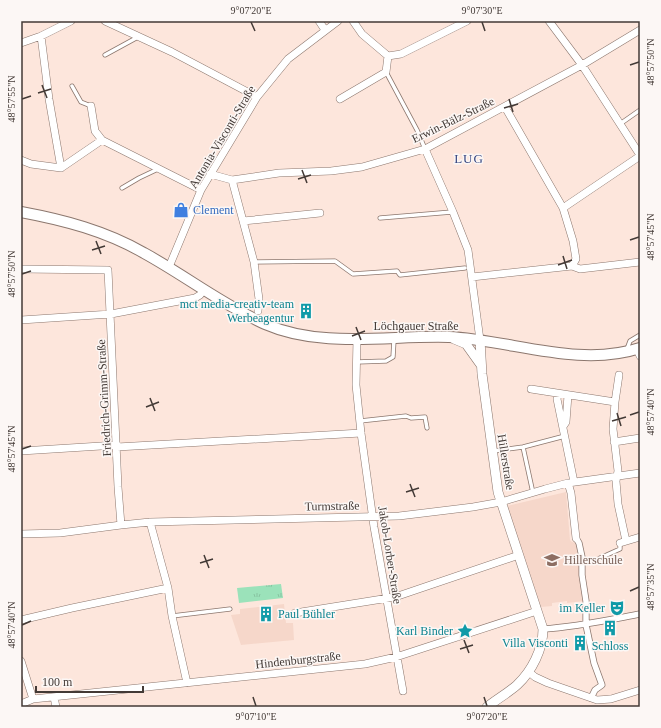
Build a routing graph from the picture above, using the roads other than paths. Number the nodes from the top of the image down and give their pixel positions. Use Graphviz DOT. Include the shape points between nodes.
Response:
graph roads {
  1 [pos="71,21"];
  2 [pos="105,21"];
  3 [pos="319,21"];
  4 [pos="338,21"];
  5 [pos="353,21"];
  6 [pos="467,21"];
  7 [pos="549,21"];
  8 [pos="325,30"];
  9 [pos="640,30"];
  10 [pos="41,36"];
  11 [pos="138,37"];
  12 [pos="21,42"];
  13 [pos="105,55"];
  14 [pos="388,56"];
  15 [pos="582,65"];
  16 [pos="386,72"];
  17 [pos="72,86"];
  18 [pos="257,97"];
  19 [pos="340,99"];
  20 [pos="92,106"];
  21 [pos="505,107"];
  22 [pos="640,110"];
  23 [pos="620,124"];
  24 [pos="102,140"];
  25 [pos="425,149"];
  26 [pos="640,156"];
  27 [pos="21,160"];
  28 [pos="61,168"];
  29 [pos="159,168"];
  30 [pos="210,174"];
  31 [pos="232,180"];
  32 [pos="122,188"];
  33 [pos="201,190"];
  34 [pos="563,208"];
  35 [pos="21,212"];
  36 [pos="453,212"];
  37 [pos="320,213"];
  38 [pos="380,218"];
  39 [pos="243,221"];
  40 [pos="254,262"];
  41 [pos="640,262"];
  42 [pos="572,266"];
  43 [pos="169,267"];
  44 [pos="465,268"];
  45 [pos="21,270"];
  46 [pos="472,277"];
  47 [pos="203,291"];
  48 [pos="258,311"];
  49 [pos="111,314"];
  50 [pos="21,320"];
  51 [pos="640,335"];
  52 [pos="449,337"];
  53 [pos="394,338"];
  54 [pos="357,339"];
  55 [pos="480,340"];
  56 [pos="639,351"];
  57 [pos="627,352"];
  58 [pos="356,362"];
  59 [pos="481,365"];
  60 [pos="619,375"];
  61 [pos="531,389"];
  62 [pos="558,394"];
  63 [pos="568,395"];
  64 [pos="614,402"];
  65 [pos="360,421"];
  66 [pos="563,427"];
  67 [pos="427,428"];
  68 [pos="361,433"];
  69 [pos="565,436"];
  70 [pos="640,438"];
  71 [pos="614,442"];
  72 [pos="117,446"];
  73 [pos="523,447"];
  74 [pos="21,451"];
  75 [pos="492,451"];
  76 [pos="640,472"];
  77 [pos="617,476"];
  78 [pos="570,481"];
  79 [pos="533,493"];
  80 [pos="501,502"];
  81 [pos="372,516"];
  82 [pos="150,522"];
  83 [pos="122,525"];
  84 [pos="21,534"];
  85 [pos="640,537"];
  86 [pos="576,538"];
  87 [pos="623,542"];
  88 [pos="519,555"];
  89 [pos="600,558"];
  90 [pos="168,588"];
  91 [pos="386,599"];
  92 [pos="230,609"];
  93 [pos="538,611"];
  94 [pos="295,613"];
  95 [pos="640,614"];
  96 [pos="172,616"];
  97 [pos="21,620"];
  98 [pos="586,624"];
  99 [pos="543,629"];
  100 [pos="396,657"];
  101 [pos="21,661"];
  102 [pos="529,672"];
  103 [pos="187,683"];
  104 [pos="640,690"];
  105 [pos="403,691"];
  106 [pos="54,697"];
  107 [pos="502,697"];
  108 [pos="591,698"];
  109 [pos="33,699"];
  110 [pos="21,704"];
  111 [pos="56,707"];
  112 [pos="487,707"];
  113 [pos="496,707"];
  1 -- 10 [label="street"];
  2 -- 11 [label="street"];
  3 -- 8 [label="street"];
  4 -- 8 [label="street, Antonia-Visconti-Straße"];
  5 -- 14 [label="street" via="362,34"];
  6 -- 14 [label="street" via="401,54"];
  7 -- 15 [label="street"];
  8 -- 18 [label="street, Antonia-Visconti-Straße" via="288,59"];
  9 -- 15 [label="street, Erwin-Bälz-Straße"];
  10 -- 12 [label="street"];
  10 -- 28 [label="street"];
  11 -- 13 [label="lane"];
  11 -- 18 [label="street"];
  14 -- 16 [label="street"];
  15 -- 21 [label="street, Erwin-Bälz-Straße"];
  15 -- 23 [label="street"];
  16 -- 19 [label="street"];
  16 -- 25 [label="lane"];
  17 -- 20 [label="lane" via="81,102"];
  18 -- 30 [label="street, Antonia-Visconti-Straße"];
  20 -- 24 [label="street" via="95,131"];
  21 -- 25 [label="street, Erwin-Bälz-Straße"];
  21 -- 34 [label="street"];
  22 -- 23 [label="lane"];
  23 -- 26 [label="street"];
  24 -- 28 [label="street"];
  24 -- 29 [label="street"];
  25 -- 31 [label="street, Erwin-Bälz-Straße" via="362,167"];
  25 -- 36 [label="street"];
  26 -- 34 [label="street"];
  27 -- 28 [label="street"];
  29 -- 32 [label="lane"];
  29 -- 33 [label="street"];
  30 -- 31 [label="street, Erwin-Bälz-Straße"];
  30 -- 33 [label="street, Antonia-Visconti-Straße"];
  31 -- 39 [label="street"];
  33 -- 43 [label="street, Antonia-Visconti-Straße"];
  34 -- 42 [label="street" via="576,259"];
  35 -- 43 [label="main road, Löchgauer Straße" via="50,217 98,231"];
  36 -- 38 [label="lane"];
  36 -- 46 [label="street" via="468,250"];
  37 -- 39 [label="street"];
  39 -- 40 [label="street"];
  40 -- 44 [label="lane" via="335,261 354,274 397,271 400,275"];
  40 -- 48 [label="street"];
  41 -- 42 [label="street" via="580,269"];
  42 -- 46 [label="street"];
  43 -- 47 [label="main road, Löchgauer Straße"];
  45 -- 49 [label="street, Friedrich-Grimm-Straße" via="108,270"];
  46 -- 55 [label="street"];
  47 -- 49 [label="street" via="195,298"];
  47 -- 54 [label="main road, Löchgauer Straße" via="239,312 286,332"];
  49 -- 50 [label="street"];
  49 -- 72 [label="street, Friedrich-Grimm-Straße"];
  51 -- 57 [label="lane" via="630,341"];
  52 -- 53 [label="main road, Löchgauer Straße"];
  52 -- 55 [label="main road, Löchgauer Straße"];
  52 -- 59 [label="street" via="466,344"];
  53 -- 54 [label="main road, Löchgauer Straße"];
  53 -- 58 [label="lane" via="392,357 386,361"];
  54 -- 58 [label="street, Jakob-Lorber-Straße"];
  55 -- 57 [label="main road, Löchgauer Straße" via="582,354"];
  55 -- 59 [label="street, Hillerstraße"];
  56 -- 57 [label="main road, Löchgauer Straße"];
  58 -- 65 [label="street, Jakob-Lorber-Straße"];
  59 -- 75 [label="street, Hillerstraße"];
  60 -- 64 [label="street"];
  61 -- 62 [label="street"];
  62 -- 63 [label="street"];
  62 -- 66 [label="street"];
  63 -- 64 [label="street"];
  63 -- 66 [label="street" via="566,422"];
  64 -- 71 [label="street"];
  65 -- 67 [label="lane" via="406,416 425,417"];
  65 -- 68 [label="street, Jakob-Lorber-Straße"];
  66 -- 69 [label="street"];
  68 -- 72 [label="street"];
  68 -- 81 [label="street, Jakob-Lorber-Straße"];
  69 -- 73 [label="lane"];
  69 -- 78 [label="street"];
  70 -- 71 [label="street"];
  71 -- 77 [label="street"];
  72 -- 74 [label="street"];
  72 -- 83 [label="street, Friedrich-Grimm-Straße"];
  73 -- 75 [label="lane"];
  73 -- 79 [label="lane"];
  75 -- 80 [label="street, Hillerstraße"];
  76 -- 77 [label="street, Turmstraße"];
  77 -- 78 [label="street, Turmstraße"];
  77 -- 87 [label="street"];
  78 -- 79 [label="street, Turmstraße" via="544,486"];
  78 -- 86 [label="street"];
  79 -- 80 [label="street, Turmstraße"];
  80 -- 81 [label="street, Turmstraße" via="416,514"];
  80 -- 88 [label="street, Hillerstraße"];
  81 -- 82 [label="street, Turmstraße"];
  81 -- 91 [label="street, Jakob-Lorber-Straße"];
  82 -- 83 [label="street, Turmstraße"];
  82 -- 90 [label="street"];
  83 -- 84 [label="street, Turmstraße" via="60,533"];
  85 -- 87 [label="street"];
  86 -- 98 [label="street" via="582,557"];
  87 -- 89 [label="lane" via="620,549"];
  88 -- 91 [label="street"];
  88 -- 93 [label="street, Hillerstraße"];
  90 -- 96 [label="street"];
  90 -- 97 [label="street"];
  91 -- 94 [label="street"];
  91 -- 100 [label="street, Jakob-Lorber-Straße"];
  92 -- 96 [label="lane"];
  93 -- 99 [label="street, Hillerstraße"];
  93 -- 100 [label="street, Hindenburgstraße"];
  95 -- 98 [label="street"];
  96 -- 103 [label="street"];
  98 -- 99 [label="street"];
  98 -- 108 [label="street" via="602,686 595,690"];
  99 -- 102 [label="street" via="541,646"];
  100 -- 103 [label="street, Hindenburgstraße" via="365,664"];
  100 -- 105 [label="street, Jakob-Lorber-Straße"];
  101 -- 109 [label="street"];
  102 -- 107 [label="street"];
  102 -- 108 [label="street" via="548,683"];
  103 -- 106 [label="street, Hindenburgstraße"];
  104 -- 108 [label="street" via="611,699"];
  106 -- 109 [label="street, Hindenburgstraße"];
  106 -- 111 [label="street"];
  107 -- 112 [label="street"];
  107 -- 113 [label="street"];
  109 -- 110 [label="street, Hindenburgstraße"];
}
